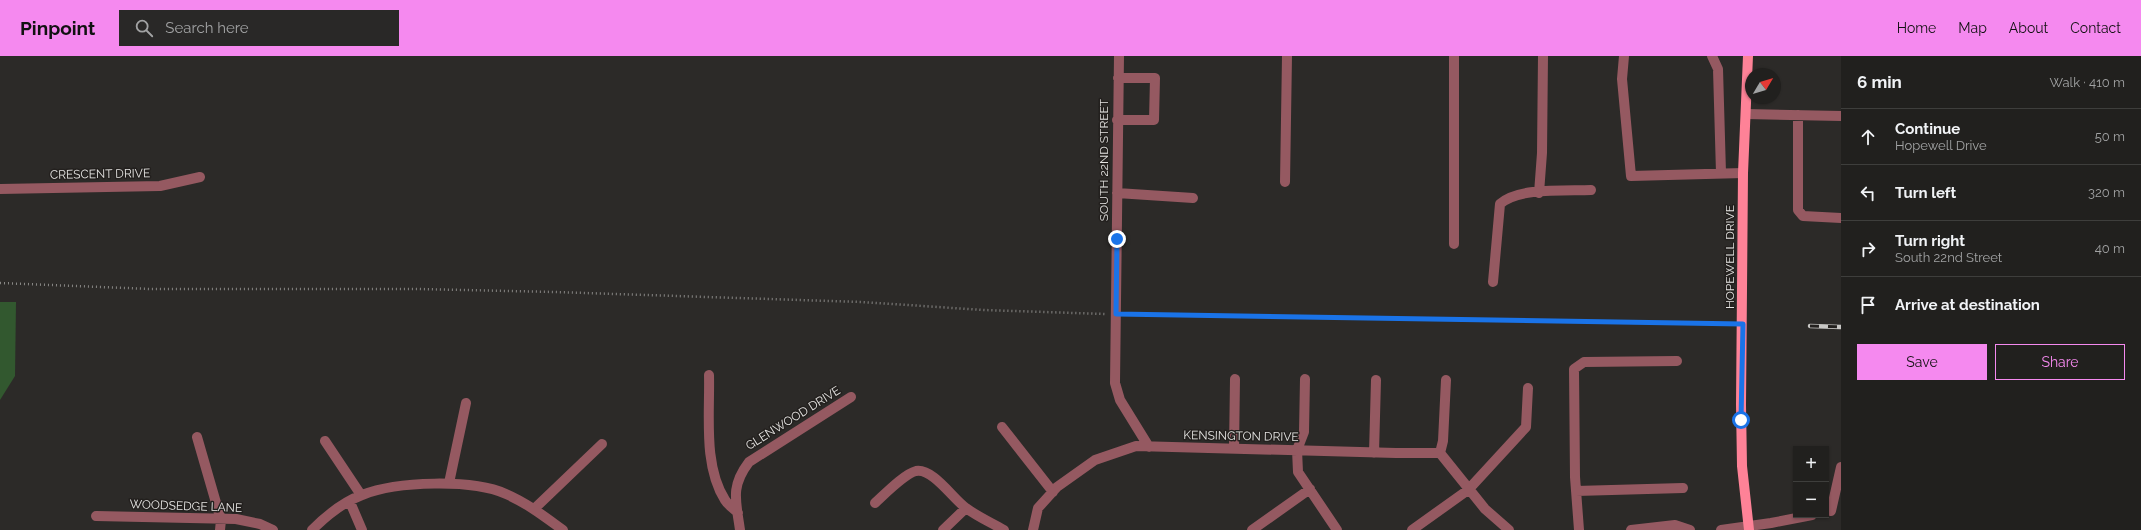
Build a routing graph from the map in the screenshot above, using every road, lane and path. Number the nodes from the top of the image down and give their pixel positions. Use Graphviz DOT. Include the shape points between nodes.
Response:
graph roads {
  1 [pos="1118,56"];
  2 [pos="1287,56"];
  3 [pos="1454,56"];
  4 [pos="1543,56"];
  5 [pos="1624,56"];
  6 [pos="1712,56"];
  7 [pos="1748,56"];
  8 [pos="1118,78"];
  9 [pos="1746,114"];
  10 [pos="1798,115"];
  11 [pos="1841,116"];
  12 [pos="1117,120"];
  13 [pos="1721,173"];
  14 [pos="1743,173"];
  15 [pos="200,177"];
  16 [pos="1285,182"];
  17 [pos="0,189"];
  18 [pos="1591,190"];
  19 [pos="1539,192"];
  20 [pos="1117,193"];
  21 [pos="1193,198"];
  22 [pos="1841,218"];
  23 [pos="1454,244"];
  24 [pos="1493,282"];
  25 [pos="0,283"];
  26 [pos="1116,314"];
  27 [pos="1743,324"];
  28 [pos="1677,361"];
  29 [pos="709,375"];
  30 [pos="1235,379"];
  31 [pos="1305,379"];
  32 [pos="1376,380"];
  33 [pos="1446,380"];
  34 [pos="1528,388"];
  35 [pos="851,397"];
  36 [pos="466,403"];
  37 [pos="1002,427"];
  38 [pos="197,437"];
  39 [pos="325,441"];
  40 [pos="602,444"];
  41 [pos="1149,447"];
  42 [pos="1234,449"];
  43 [pos="1297,450"];
  44 [pos="1374,453"];
  45 [pos="1440,453"];
  46 [pos="1841,467"];
  47 [pos="449,483"];
  48 [pos="1683,488"];
  49 [pos="1310,489"];
  50 [pos="1468,490"];
  51 [pos="1576,491"];
  52 [pos="1053,492"];
  53 [pos="361,495"];
  54 [pos="350,502"];
  55 [pos="875,504"];
  56 [pos="966,508"];
  57 [pos="534,509"];
  58 [pos="1833,512"];
  59 [pos="738,513"];
  60 [pos="96,516"];
  61 [pos="1797,518"];
  62 [pos="220,525"];
  63 [pos="556,528"];
  64 [pos="1749,528"];
  65 [pos="273,530"];
  66 [pos="312,530"];
  67 [pos="362,530"];
  68 [pos="740,530"];
  69 [pos="943,530"];
  70 [pos="1004,530"];
  71 [pos="1033,530"];
  72 [pos="1252,530"];
  73 [pos="1337,530"];
  74 [pos="1412,530"];
  75 [pos="1509,530"];
  76 [pos="1579,530"];
  77 [pos="1631,530"];
  78 [pos="1690,530"];
  79 [pos="1721,530"];
  1 -- 8 [label="street, SOUTH 22ND STREET"];
  2 -- 16 [label="street"];
  3 -- 23 [label="street"];
  4 -- 19 [label="street"];
  5 -- 13 [label="street" via="1622,79 1631,176"];
  6 -- 13 [label="street" via="1718,69"];
  7 -- 9 [label="main road, HOPEWELL DRIVE"];
  8 -- 12 [label="street, SOUTH 22ND STREET"];
  8 -- 12 [label="street" via="1155,78 1154,120"];
  9 -- 10 [label="street"];
  9 -- 14 [label="main road, HOPEWELL DRIVE"];
  10 -- 11 [label="street"];
  10 -- 22 [label="street" via="1798,210 1803,216"];
  12 -- 20 [label="street, SOUTH 22ND STREET"];
  13 -- 14 [label="street"];
  14 -- 27 [label="main road, HOPEWELL DRIVE"];
  15 -- 17 [label="street, CRESCENT DRIVE" via="160,186"];
  18 -- 19 [label="street"];
  19 -- 24 [label="street" via="1511,196 1500,204"];
  20 -- 21 [label="street"];
  20 -- 26 [label="street, SOUTH 22ND STREET"];
  25 -- 26 [label="path" via="151,289 554,292 861,302 984,310"];
  26 -- 27 [label="path"];
  26 -- 41 [label="street, SOUTH 22ND STREET" via="1115,383 1120,400"];
  27 -- 64 [label="main road, HOPEWELL DRIVE" via="1742,466"];
  28 -- 51 [label="street" via="1584,362 1574,369"];
  29 -- 59 [label="street" via="710,460 725,501"];
  30 -- 42 [label="street"];
  31 -- 43 [label="street" via="1304,432"];
  32 -- 44 [label="street"];
  33 -- 45 [label="street" via="1443,441"];
  34 -- 50 [label="street" via="1526,426"];
  35 -- 59 [label="street, GLENWOOD DRIVE" via="749,462 739,475 735,493"];
  36 -- 47 [label="street"];
  37 -- 52 [label="street"];
  38 -- 62 [label="street"];
  39 -- 53 [label="street"];
  40 -- 57 [label="street"];
  41 -- 42 [label="street, KENSINGTON DRIVE"];
  41 -- 52 [label="street, KENSINGTON DRIVE" via="1136,446 1095,460"];
  42 -- 43 [label="street, KENSINGTON DRIVE"];
  43 -- 44 [label="street, KENSINGTON DRIVE"];
  43 -- 49 [label="street" via="1298,472"];
  44 -- 45 [label="street, KENSINGTON DRIVE"];
  45 -- 50 [label="street"];
  46 -- 58 [label="street"];
  47 -- 53 [label="street" via="399,486"];
  47 -- 57 [label="street" via="505,494"];
  48 -- 51 [label="street"];
  49 -- 72 [label="street"];
  49 -- 73 [label="street"];
  50 -- 74 [label="street"];
  50 -- 75 [label="street"];
  51 -- 76 [label="street"];
  52 -- 71 [label="street, KENSINGTON DRIVE" via="1038,508"];
  53 -- 54 [label="street"];
  54 -- 66 [label="street" via="335,509"];
  54 -- 67 [label="street"];
  55 -- 56 [label="street" via="907,476 915,471 923,471 931,475"];
  56 -- 69 [label="street"];
  56 -- 70 [label="street"];
  57 -- 63 [label="street"];
  59 -- 68 [label="street, GLENWOOD DRIVE"];
  60 -- 62 [label="street, WOODSEDGE LANE" via="209,517"];
  61 -- 64 [label="street"];
  62 -- 65 [label="street, WOODSEDGE LANE" via="236,519 260,524"];
  64 -- 79 [label="street"];
  77 -- 78 [label="street" via="1675,525"];
}
